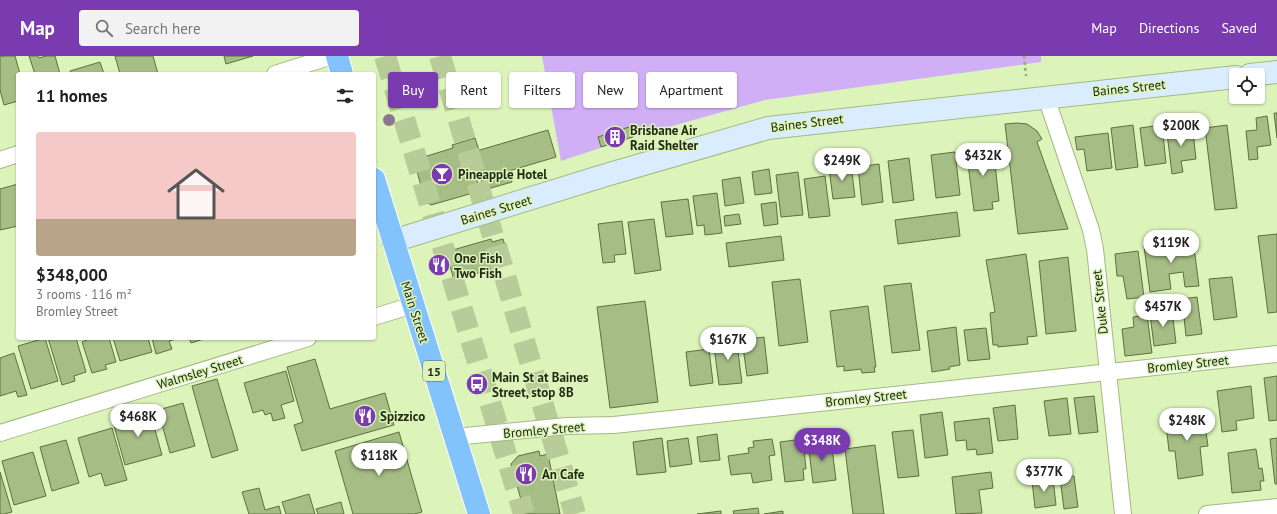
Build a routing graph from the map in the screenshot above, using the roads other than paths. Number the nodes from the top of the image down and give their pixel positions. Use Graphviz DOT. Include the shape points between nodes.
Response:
graph roads {
  1 [pos="332,56"];
  2 [pos="337,56"];
  3 [pos="280,72"];
  4 [pos="341,72"];
  5 [pos="1277,72"];
  6 [pos="1265,73"];
  7 [pos="1229,77"];
  8 [pos="1046,97"];
  9 [pos="16,155"];
  10 [pos="0,160"];
  11 [pos="376,186"];
  12 [pos="393,241"];
  13 [pos="413,305"];
  14 [pos="376,316"];
  15 [pos="302,340"];
  16 [pos="1277,354"];
  17 [pos="1108,373"];
  18 [pos="0,433"];
  19 [pos="455,437"];
  20 [pos="1277,507"];
  21 [pos="479,514"];
  22 [pos="1123,514"];
  23 [pos="1207,514"];
  1 -- 3 [label="street"];
  2 -- 4 [label="highway"];
  5 -- 6 [label="street"];
  7 -- 8 [label="street, Baines Street"];
  8 -- 12 [label="street, Baines Street" via="768,128"];
  8 -- 17 [label="street, Duke Street" via="1091,230"];
  9 -- 10 [label="street"];
  11 -- 12 [label="highway, Main Street / 15"];
  12 -- 13 [label="highway, Main Street / 15"];
  13 -- 14 [label="street"];
  13 -- 19 [label="highway, Main Street / 15"];
  15 -- 18 [label="street, Walmsley Street"];
  16 -- 17 [label="street, Bromley Street"];
  17 -- 19 [label="street, Bromley Street" via="614,425 566,426"];
  17 -- 22 [label="street, Duke Street"];
  19 -- 21 [label="highway, Main Street / 15"];
  20 -- 23 [label="street"];
}
